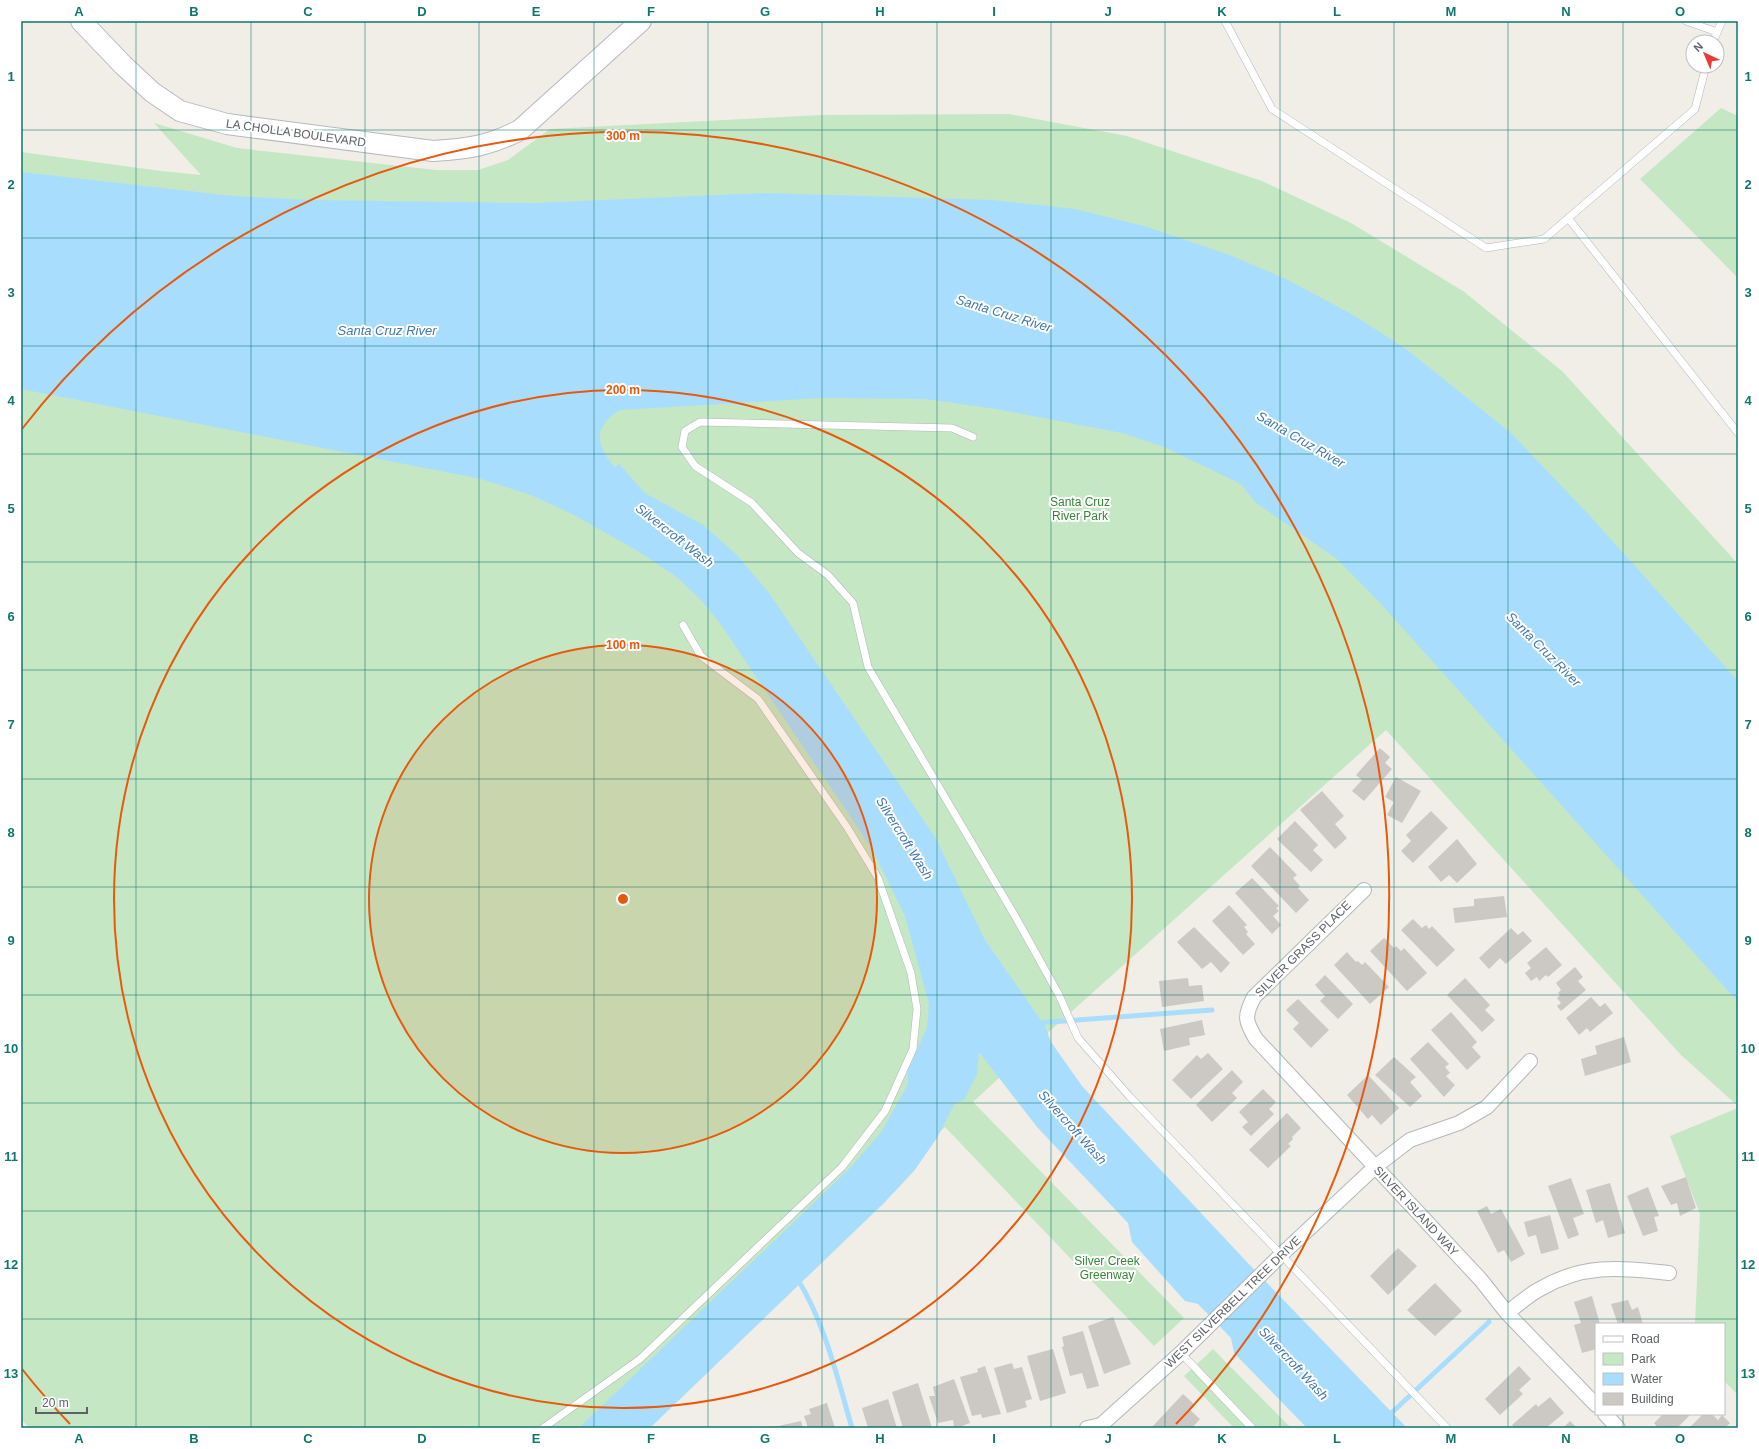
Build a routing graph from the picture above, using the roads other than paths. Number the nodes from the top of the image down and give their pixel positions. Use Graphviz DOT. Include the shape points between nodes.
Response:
graph roads {
  1 [pos="81,21"];
  2 [pos="641,21"];
  3 [pos="1226,21"];
  4 [pos="1686,21"];
  5 [pos="1722,21"];
  6 [pos="1718,32"];
  7 [pos="1704,74"];
  8 [pos="1568,218"];
  9 [pos="1738,433"];
  10 [pos="973,437"];
  11 [pos="683,625"];
  12 [pos="1364,890"];
  13 [pos="1244,1014"];
  14 [pos="1530,1061"];
  15 [pos="1375,1168"];
  16 [pos="1281,1255"];
  17 [pos="1669,1273"];
  18 [pos="1507,1313"];
  19 [pos="1181,1353"];
  20 [pos="1595,1404"];
  21 [pos="1606,1415"];
  22 [pos="1097,1427"];
  23 [pos="543,1428"];
  24 [pos="1252,1428"];
  25 [pos="1447,1428"];
  26 [pos="1618,1428"];
  1 -- 2 [label="street, LA CHOLLA BOULEVARD" via="152,92 180,111 227,124 433,151 467,149 498,141 520,130"];
  3 -- 8 [label="lane" via="1272,109 1486,248 1544,239"];
  4 -- 6 [label="lane"];
  5 -- 6 [label="lane"];
  7 -- 8 [label="lane" via="1695,110"];
  8 -- 9 [label="lane"];
  10 -- 16 [label="lane" via="952,428 700,422 685,430 682,448 695,466 752,503 798,553 828,575 853,602 868,667 1015,916 1059,995 1078,1038 1130,1097"];
  11 -- 23 [label="lane" via="701,656 758,698 847,827 878,878 911,973 917,1009 913,1049 885,1111 842,1167 640,1359"];
  12 -- 13 [label="street, SILVER GRASS PLACE" via="1266,983"];
  13 -- 15 [label="street, SILVER ISLAND WAY" via="1256,1039"];
  14 -- 15 [label="street, WEST SILVERBELL TREE DRIVE" via="1487,1107 1459,1123 1410,1140"];
  15 -- 16 [label="street, WEST SILVERBELL TREE DRIVE"];
  15 -- 18 [label="street, SILVER ISLAND WAY" via="1481,1280"];
  16 -- 19 [label="street, WEST SILVERBELL TREE DRIVE"];
  16 -- 25 [label="lane"];
  17 -- 18 [label="street" via="1624,1268 1596,1269 1571,1275 1540,1289"];
  18 -- 20 [label="street, SILVER ISLAND WAY"];
  19 -- 22 [label="street, WEST SILVERBELL TREE DRIVE"];
  19 -- 24 [label="lane"];
  21 -- 26 [label="street"];
}
